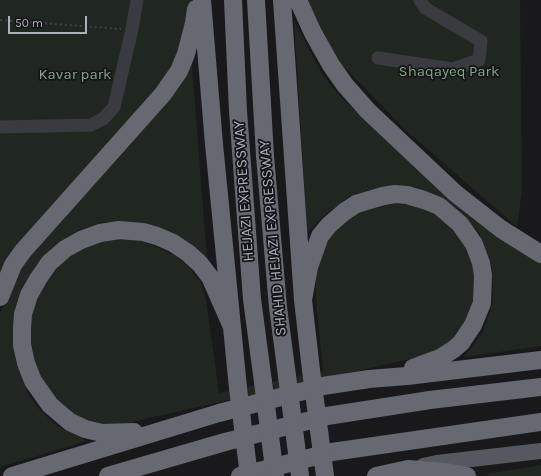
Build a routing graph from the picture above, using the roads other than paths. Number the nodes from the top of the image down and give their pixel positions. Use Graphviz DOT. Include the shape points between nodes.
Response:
graph roads {
  1 [pos="137,0"];
  2 [pos="196,0"];
  3 [pos="202,0"];
  4 [pos="233,0"];
  5 [pos="256,0"];
  6 [pos="282,0"];
  7 [pos="298,0"];
  8 [pos="420,0"];
  9 [pos="378,58"];
  10 [pos="0,127"];
  11 [pos="541,254"];
  12 [pos="0,297"];
  13 [pos="303,300"];
  14 [pos="232,326"];
  15 [pos="541,360"];
  16 [pos="369,379"];
  17 [pos="541,387"];
  18 [pos="541,422"];
  19 [pos="157,432"];
  20 [pos="541,451"];
  21 [pos="408,470"];
  22 [pos="12,476"];
  23 [pos="108,476"];
  24 [pos="240,476"];
  25 [pos="249,476"];
  26 [pos="275,476"];
  27 [pos="300,476"];
  28 [pos="325,476"];
  29 [pos="376,476"];
  30 [pos="466,476"];
  1 -- 10 [label="lane" via="114,108 103,119 91,125"];
  2 -- 12 [label="highway" via="194,23 186,54 175,76 163,94 24,251 13,266"];
  3 -- 14 [label="highway"];
  4 -- 26 [label="highway, HEJAZI EXPRESSWAY, bridge" via="252,299"];
  5 -- 27 [label="highway, SHAHID HEJAZI EXPRESSWAY, bridge" via="265,156 278,307"];
  6 -- 13 [label="highway"];
  7 -- 11 [label="highway" via="331,65 345,86 368,111 455,193 501,229"];
  8 -- 9 [label="lane" via="425,8 481,41 479,60 453,68"];
  13 -- 16 [label="highway" via="309,267 320,236 329,225 356,204 394,194 407,195 439,206 460,224 474,244 483,275 482,303 473,325 461,343 440,358 418,367"];
  13 -- 28 [label="highway, bridge"];
  14 -- 19 [label="highway" via="210,277 200,264 173,243 143,232 119,230 81,240 65,249 38,279 23,314 22,345 33,381 44,397 70,422 85,429 102,433"];
  14 -- 25 [label="highway, bridge"];
  15 -- 16 [label="highway"];
  16 -- 19 [label="highway" via="323,386"];
  17 -- 23 [label="highway" via="430,400 327,416"];
  18 -- 24 [label="highway" via="332,452"];
  19 -- 22 [label="highway"];
  20 -- 21 [label="main road"];
  21 -- 29 [label="highway"];
  21 -- 30 [label="highway"];
}
